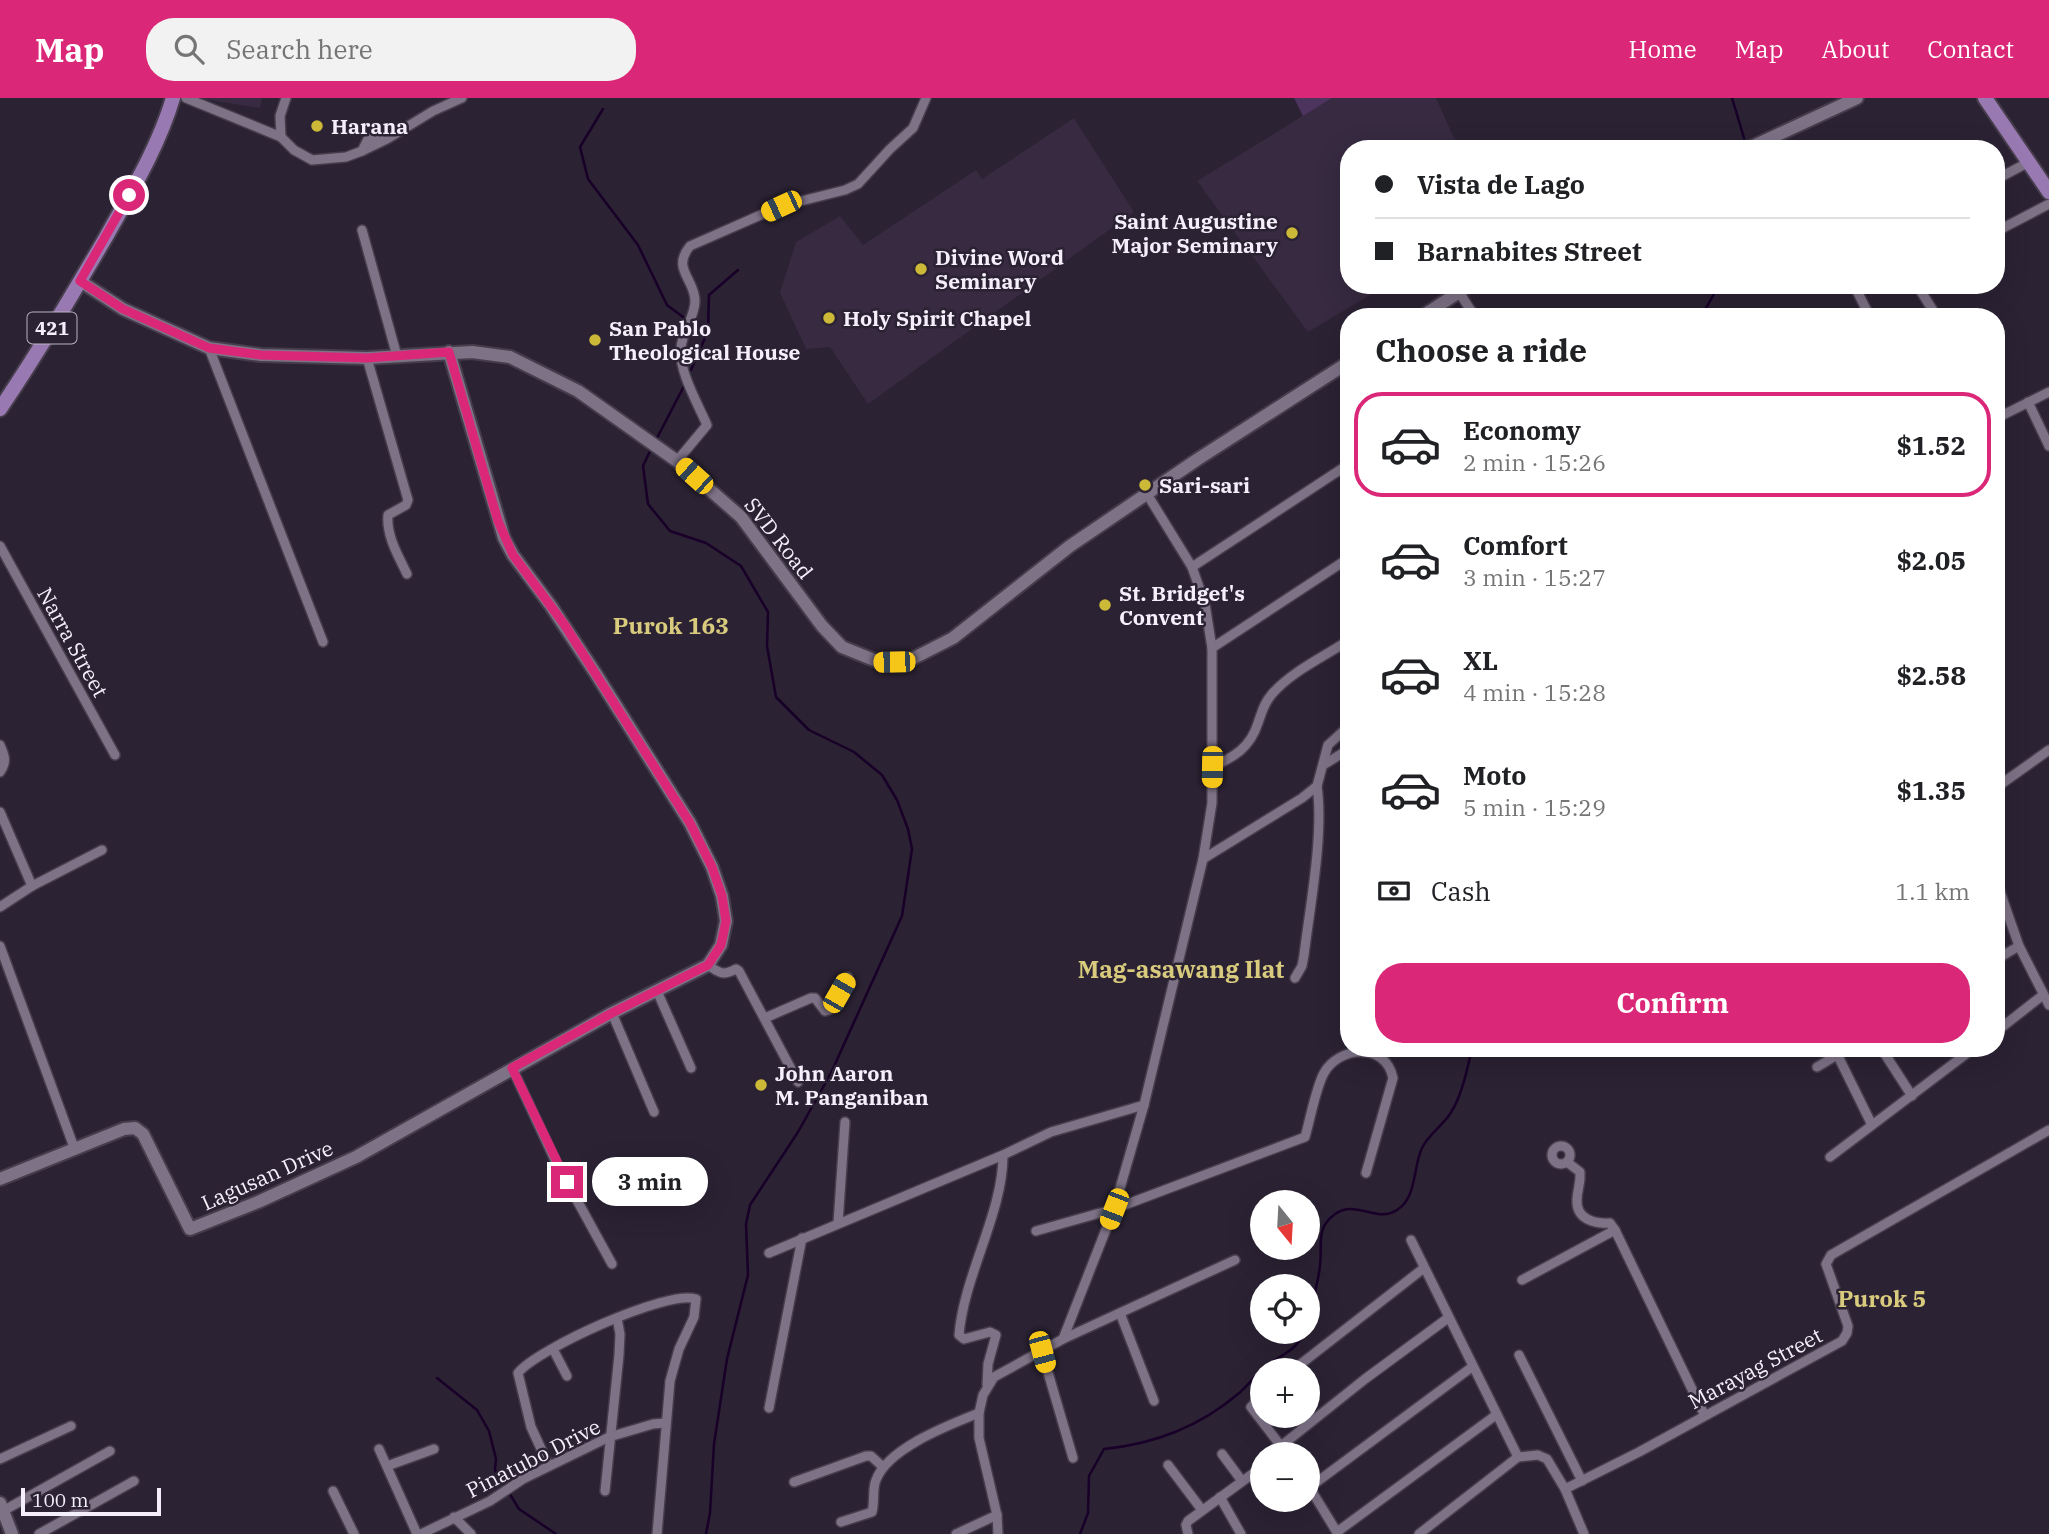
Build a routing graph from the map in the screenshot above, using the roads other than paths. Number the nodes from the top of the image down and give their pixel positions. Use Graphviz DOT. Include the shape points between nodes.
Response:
graph roads {
  1 [pos="173,98"];
  2 [pos="186,98"];
  3 [pos="286,98"];
  4 [pos="461,98"];
  5 [pos="926,98"];
  6 [pos="1857,98"];
  7 [pos="1985,98"];
  8 [pos="281,137"];
  9 [pos="1766,140"];
  10 [pos="2029,162"];
  11 [pos="2005,175"];
  12 [pos="2049,192"];
  13 [pos="2049,204"];
  14 [pos="2005,227"];
  15 [pos="362,230"];
  16 [pos="80,281"];
  17 [pos="1457,294"];
  18 [pos="1434,308"];
  19 [pos="209,348"];
  20 [pos="449,352"];
  21 [pos="397,356"];
  22 [pos="367,358"];
  23 [pos="1340,368"];
  24 [pos="2049,392"];
  25 [pos="2028,402"];
  26 [pos="0,410"];
  27 [pos="2005,414"];
  28 [pos="2049,446"];
  29 [pos="677,461"];
  30 [pos="1340,470"];
  31 [pos="1147,494"];
  32 [pos="0,546"];
  33 [pos="1340,564"];
  34 [pos="1192,567"];
  35 [pos="407,574"];
  36 [pos="323,642"];
  37 [pos="1340,646"];
  38 [pos="1212,648"];
  39 [pos="1340,734"];
  40 [pos="0,745"];
  41 [pos="2049,750"];
  42 [pos="115,755"];
  43 [pos="1340,755"];
  44 [pos="1325,764"];
  45 [pos="1212,767"];
  46 [pos="0,772"];
  47 [pos="2005,781"];
  48 [pos="1317,786"];
  49 [pos="0,812"];
  50 [pos="102,850"];
  51 [pos="1203,859"];
  52 [pos="32,886"];
  53 [pos="2005,906"];
  54 [pos="0,907"];
  55 [pos="0,946"];
  56 [pos="2019,946"];
  57 [pos="2005,954"];
  58 [pos="708,965"];
  59 [pos="848,977"];
  60 [pos="1295,978"];
  61 [pos="657,991"];
  62 [pos="2043,995"];
  63 [pos="2049,1005"];
  64 [pos="612,1013"];
  65 [pos="765,1018"];
  66 [pos="2005,1025"];
  67 [pos="1344,1057"];
  68 [pos="1380,1057"];
  69 [pos="1834,1057"];
  70 [pos="1839,1057"];
  71 [pos="1887,1057"];
  72 [pos="1962,1057"];
  73 [pos="1817,1067"];
  74 [pos="512,1068"];
  75 [pos="691,1068"];
  76 [pos="798,1082"];
  77 [pos="1912,1096"];
  78 [pos="1144,1105"];
  79 [pos="654,1112"];
  80 [pos="845,1122"];
  81 [pos="1872,1125"];
  82 [pos="2049,1130"];
  83 [pos="75,1150"];
  84 [pos="1003,1155"];
  85 [pos="1829,1157"];
  86 [pos="1567,1162"];
  87 [pos="1366,1173"];
  88 [pos="0,1180"];
  89 [pos="1114,1209"];
  90 [pos="838,1223"];
  91 [pos="1615,1230"];
  92 [pos="1037,1231"];
  93 [pos="802,1238"];
  94 [pos="1411,1241"];
  95 [pos="769,1253"];
  96 [pos="1235,1260"];
  97 [pos="612,1264"];
  98 [pos="1424,1268"];
  99 [pos="1522,1280"];
  100 [pos="1120,1313"];
  101 [pos="617,1318"];
  102 [pos="1448,1318"];
  103 [pos="1063,1339"];
  104 [pos="553,1349"];
  105 [pos="1042,1352"];
  106 [pos="1519,1354"];
  107 [pos="1308,1358"];
  108 [pos="1472,1367"];
  109 [pos="568,1376"];
  110 [pos="987,1385"];
  111 [pos="1154,1401"];
  112 [pos="768,1408"];
  113 [pos="979,1413"];
  114 [pos="1704,1414"];
  115 [pos="1496,1415"];
  116 [pos="665,1423"];
  117 [pos="71,1426"];
  118 [pos="609,1437"];
  119 [pos="1293,1442"];
  120 [pos="379,1449"];
  121 [pos="434,1449"];
  122 [pos="110,1451"];
  123 [pos="1222,1454"];
  124 [pos="1518,1457"];
  125 [pos="1073,1458"];
  126 [pos="0,1459"];
  127 [pos="1168,1465"];
  128 [pos="387,1466"];
  129 [pos="549,1466"];
  130 [pos="883,1467"];
  131 [pos="1250,1475"];
  132 [pos="1320,1477"];
  133 [pos="134,1481"];
  134 [pos="1242,1481"];
  135 [pos="1582,1481"];
  136 [pos="794,1482"];
  137 [pos="1565,1489"];
  138 [pos="333,1491"];
  139 [pos="605,1491"];
  140 [pos="1220,1497"];
  141 [pos="1320,1503"];
  142 [pos="2,1507"];
  143 [pos="1202,1510"];
  144 [pos="997,1515"];
  145 [pos="454,1517"];
  146 [pos="841,1522"];
  147 [pos="1338,1533"];
  148 [pos="12,1534"];
  149 [pos="39,1534"];
  150 [pos="354,1534"];
  151 [pos="419,1534"];
  152 [pos="471,1534"];
  153 [pos="657,1534"];
  154 [pos="956,1534"];
  155 [pos="998,1534"];
  156 [pos="1188,1534"];
  157 [pos="1241,1534"];
  158 [pos="1419,1534"];
  159 [pos="1584,1534"];
  1 -- 16 [label="main road, 421" via="150,157"];
  2 -- 8 [label="street"];
  3 -- 8 [label="street" via="280,116"];
  4 -- 8 [label="street" via="346,157 312,160"];
  5 -- 29 [label="street" via="912,128 858,184 781,206 690,246 682,256 695,306 681,358 707,425"];
  6 -- 9 [label="main road"];
  7 -- 10 [label="main road"];
  10 -- 11 [label="street"];
  10 -- 12 [label="main road"];
  13 -- 14 [label="street"];
  15 -- 21 [label="street"];
  16 -- 19 [label="main road, SVD Road" via="123,309"];
  16 -- 26 [label="main road, 421"];
  17 -- 18 [label="main road"];
  19 -- 22 [label="main road, SVD Road" via="261,355"];
  19 -- 36 [label="street"];
  20 -- 21 [label="main road, SVD Road"];
  20 -- 29 [label="main road, SVD Road" via="510,357 578,391"];
  20 -- 58 [label="main road" via="498,521 513,555 596,674 690,823 712,867 726,921 721,945"];
  21 -- 22 [label="main road, SVD Road"];
  22 -- 35 [label="street" via="408,500 388,515 387,521"];
  23 -- 31 [label="main road, SVD Road"];
  24 -- 25 [label="street"];
  25 -- 27 [label="street"];
  25 -- 28 [label="street"];
  29 -- 31 [label="main road, SVD Road" via="741,517 842,648 879,662 908,662 953,638 1069,546"];
  30 -- 34 [label="street"];
  31 -- 34 [label="street"];
  32 -- 42 [label="street, Narra Street"];
  33 -- 38 [label="street"];
  34 -- 38 [label="street" via="1205,604"];
  37 -- 45 [label="street" via="1274,692 1265,702 1247,747"];
  38 -- 45 [label="street"];
  39 -- 44 [label="street" via="1328,745"];
  40 -- 46 [label="street" via="5,764"];
  41 -- 47 [label="street"];
  43 -- 44 [label="street"];
  44 -- 48 [label="street"];
  45 -- 51 [label="street" via="1212,803"];
  48 -- 51 [label="street"];
  48 -- 60 [label="street" via="1316,853 1304,955"];
  49 -- 52 [label="street"];
  50 -- 52 [label="street"];
  51 -- 78 [label="street"];
  52 -- 54 [label="street"];
  53 -- 56 [label="street"];
  55 -- 83 [label="street"];
  56 -- 57 [label="street"];
  56 -- 62 [label="street"];
  58 -- 61 [label="main road"];
  58 -- 65 [label="street" via="725,975 739,971"];
  59 -- 65 [label="street" via="829,1010 811,998"];
  61 -- 64 [label="main road"];
  61 -- 75 [label="street"];
  62 -- 63 [label="street"];
  62 -- 66 [label="street"];
  64 -- 74 [label="main road"];
  64 -- 79 [label="street"];
  65 -- 76 [label="street"];
  67 -- 89 [label="street" via="1324,1071 1305,1137"];
  68 -- 87 [label="street" via="1391,1068 1393,1078"];
  69 -- 73 [label="street"];
  70 -- 81 [label="street"];
  71 -- 77 [label="street"];
  72 -- 77 [label="street"];
  74 -- 83 [label="main road, Lagusan Drive" via="356,1157 190,1228 143,1134 135,1128"];
  74 -- 97 [label="street" via="556,1162"];
  77 -- 81 [label="street"];
  78 -- 84 [label="street" via="1052,1132"];
  78 -- 89 [label="street"];
  80 -- 90 [label="street"];
  81 -- 85 [label="street"];
  82 -- 114 [label="street, Marayag Street" via="1831,1255 1826,1264 1828,1275 1847,1326 1842,1341"];
  83 -- 88 [label="main road, Lagusan Drive"];
  84 -- 90 [label="street"];
  84 -- 110 [label="street" via="959,1335 964,1339 990,1332 996,1335"];
  86 -- 91 [label="street" via="1580,1172 1576,1201 1582,1215 1589,1222 1609,1223"];
  89 -- 92 [label="street"];
  89 -- 103 [label="street"];
  90 -- 93 [label="street"];
  91 -- 99 [label="street"];
  91 -- 114 [label="street"];
  93 -- 95 [label="street"];
  93 -- 112 [label="street"];
  94 -- 98 [label="street"];
  96 -- 100 [label="street"];
  98 -- 102 [label="street"];
  98 -- 107 [label="street"];
  100 -- 103 [label="street"];
  100 -- 111 [label="street"];
  101 -- 104 [label="street"];
  101 -- 116 [label="street" via="674,1300 696,1299 694,1317 673,1365"];
  101 -- 118 [label="street" via="619,1355"];
  102 -- 108 [label="street"];
  102 -- 119 [label="street" via="1365,1379"];
  103 -- 105 [label="street"];
  104 -- 109 [label="street"];
  104 -- 129 [label="street" via="518,1373 531,1427"];
  105 -- 110 [label="street" via="1000,1372"];
  105 -- 125 [label="street"];
  106 -- 135 [label="street"];
  108 -- 115 [label="street"];
  108 -- 132 [label="street"];
  110 -- 113 [label="street"];
  113 -- 130 [label="street" via="929,1435"];
  113 -- 144 [label="street" via="983,1461"];
  114 -- 135 [label="street, Marayag Street"];
  115 -- 124 [label="street"];
  115 -- 147 [label="street"];
  116 -- 118 [label="street, Pinatubo Drive"];
  116 -- 153 [label="street"];
  117 -- 126 [label="street"];
  118 -- 129 [label="street, Pinatubo Drive"];
  118 -- 139 [label="street"];
  120 -- 128 [label="street"];
  121 -- 128 [label="street"];
  122 -- 142 [label="street"];
  123 -- 134 [label="street"];
  124 -- 137 [label="street" via="1547,1459"];
  124 -- 158 [label="street"];
  127 -- 143 [label="street"];
  128 -- 151 [label="street"];
  129 -- 145 [label="street, Pinatubo Drive"];
  130 -- 136 [label="street" via="866,1456"];
  130 -- 146 [label="street" via="875,1481 872,1512"];
  131 -- 134 [label="street"];
  133 -- 149 [label="street"];
  134 -- 140 [label="street"];
  135 -- 137 [label="street, Marayag Street"];
  137 -- 159 [label="street"];
  138 -- 150 [label="street"];
  140 -- 143 [label="street"];
  140 -- 157 [label="street"];
  141 -- 147 [label="street"];
  142 -- 148 [label="main road"];
  143 -- 156 [label="street" via="1188,1521"];
  144 -- 154 [label="street"];
  144 -- 155 [label="street"];
  145 -- 151 [label="street, Pinatubo Drive"];
  145 -- 152 [label="street"];
}
